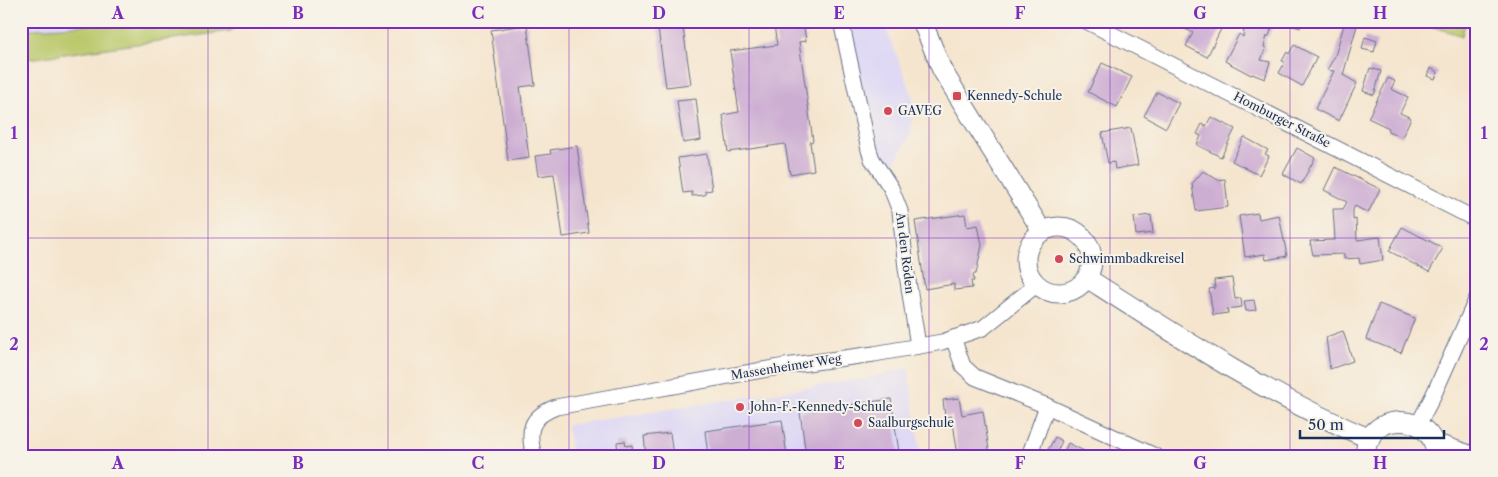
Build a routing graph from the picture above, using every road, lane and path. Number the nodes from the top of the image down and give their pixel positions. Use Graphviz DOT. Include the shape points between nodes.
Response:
graph roads {
  1 [pos="841,21"];
  2 [pos="922,21"];
  3 [pos="1086,21"];
  4 [pos="1477,220"];
  5 [pos="1042,231"];
  6 [pos="1087,278"];
  7 [pos="1036,285"];
  8 [pos="1477,298"];
  9 [pos="953,338"];
  10 [pos="918,346"];
  11 [pos="1047,406"];
  12 [pos="1418,425"];
  13 [pos="1368,447"];
  14 [pos="1435,449"];
  15 [pos="534,456"];
  16 [pos="1029,456"];
  17 [pos="1155,456"];
  18 [pos="1472,456"];
  1 -- 10 [label="street, An den Röden" via="869,150 900,211"];
  2 -- 5 [label="street" via="942,70"];
  3 -- 4 [label="street, Homburger Straße"];
  5 -- 6 [label="street" via="1061,227 1080,233 1087,241 1093,259"];
  5 -- 7 [label="street" via="1028,246 1026,256 1026,267"];
  6 -- 7 [label="street" via="1073,291 1063,293 1054,293"];
  6 -- 13 [label="street" via="1238,373"];
  7 -- 9 [label="street, Massenheimer Weg" via="983,328"];
  8 -- 12 [label="street"];
  9 -- 10 [label="street, Massenheimer Weg"];
  9 -- 11 [label="street" via="963,366 975,377"];
  10 -- 15 [label="street, Massenheimer Weg" via="556,407 542,412 530,430"];
  11 -- 16 [label="street"];
  11 -- 17 [label="street"];
  12 -- 13 [label="street" via="1402,421 1386,424 1377,430"];
  12 -- 14 [label="street" via="1427,432"];
  14 -- 18 [label="street"];
}
